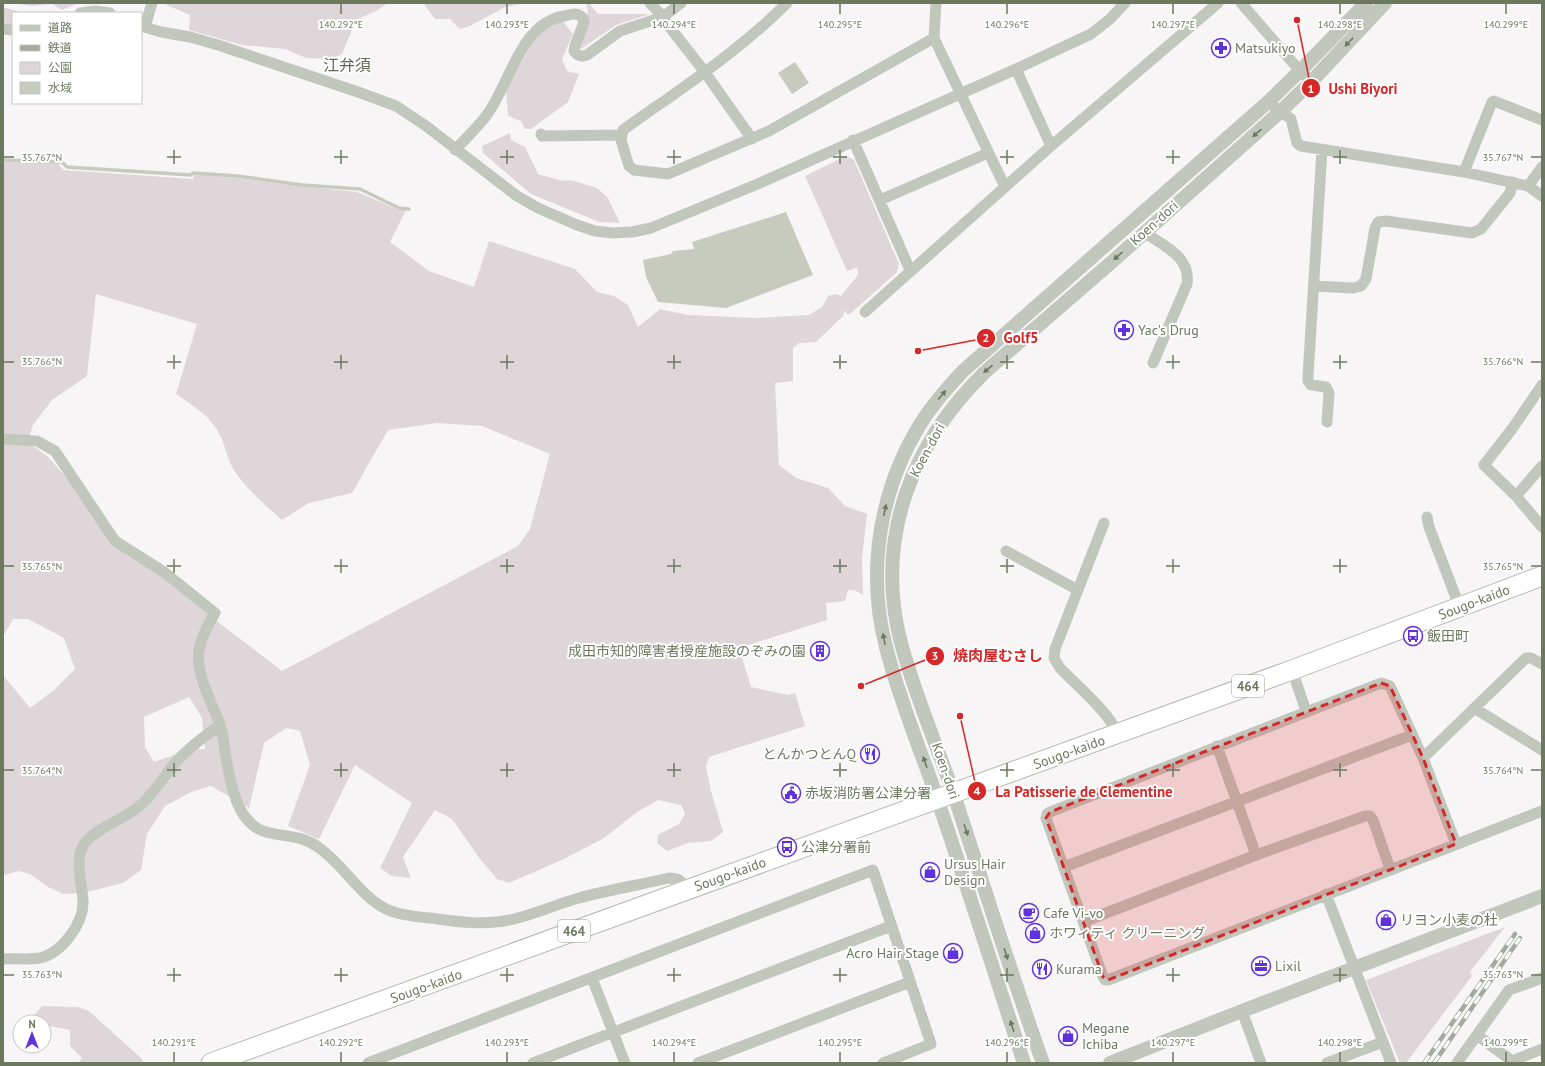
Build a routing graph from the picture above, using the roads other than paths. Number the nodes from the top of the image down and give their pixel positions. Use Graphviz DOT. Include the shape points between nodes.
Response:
graph roads {
  1 [pos="152,3"];
  2 [pos="650,3"];
  3 [pos="681,3"];
  4 [pos="787,3"];
  5 [pos="936,3"];
  6 [pos="1125,3"];
  7 [pos="1218,3"];
  8 [pos="1241,3"];
  9 [pos="1366,3"];
  10 [pos="1385,3"];
  11 [pos="88,12"];
  12 [pos="102,12"];
  13 [pos="663,17"];
  14 [pos="143,26"];
  15 [pos="934,38"];
  16 [pos="1016,69"];
  17 [pos="704,71"];
  18 [pos="1300,71"];
  19 [pos="1312,81"];
  20 [pos="960,93"];
  21 [pos="1268,102"];
  22 [pos="1280,112"];
  23 [pos="1542,120"];
  24 [pos="541,134"];
  25 [pos="622,135"];
  26 [pos="752,139"];
  27 [pos="853,140"];
  28 [pos="1051,146"];
  29 [pos="455,150"];
  30 [pos="1322,150"];
  31 [pos="988,153"];
  32 [pos="1542,167"];
  33 [pos="1464,172"];
  34 [pos="1513,182"];
  35 [pos="1528,186"];
  36 [pos="1005,187"];
  37 [pos="1542,196"];
  38 [pos="880,200"];
  39 [pos="1144,232"];
  40 [pos="910,270"];
  41 [pos="1314,286"];
  42 [pos="865,312"];
  43 [pos="1153,363"];
  44 [pos="1542,385"];
  45 [pos="1327,422"];
  46 [pos="3,439"];
  47 [pos="1542,466"];
  48 [pos="1516,496"];
  49 [pos="1427,517"];
  50 [pos="1104,523"];
  51 [pos="1542,527"];
  52 [pos="1006,551"];
  53 [pos="1542,576"];
  54 [pos="1078,590"];
  55 [pos="1460,608"];
  56 [pos="1542,664"];
  57 [pos="1292,670"];
  58 [pos="1474,708"];
  59 [pos="1306,711"];
  60 [pos="220,725"];
  61 [pos="1117,734"];
  62 [pos="1412,735"];
  63 [pos="1216,746"];
  64 [pos="1542,750"];
  65 [pos="1423,758"];
  66 [pos="946,796"];
  67 [pos="1237,800"];
  68 [pos="1542,811"];
  69 [pos="1456,844"];
  70 [pos="1256,855"];
  71 [pos="1064,867"];
  72 [pos="1390,869"];
  73 [pos="688,890"];
  74 [pos="1326,894"];
  75 [pos="1542,896"];
  76 [pos="1083,922"];
  77 [pos="891,926"];
  78 [pos="3,958"];
  79 [pos="1354,968"];
  80 [pos="592,978"];
  81 [pos="1542,978"];
  82 [pos="910,982"];
  83 [pos="1242,1011"];
  84 [pos="613,1032"];
  85 [pos="1477,1035"];
  86 [pos="1383,1042"];
  87 [pos="1542,1049"];
  88 [pos="233,1059"];
  89 [pos="211,1063"];
  90 [pos="368,1063"];
  91 [pos="533,1063"];
  92 [pos="625,1063"];
  93 [pos="698,1063"];
  94 [pos="883,1063"];
  95 [pos="1024,1063"];
  96 [pos="1043,1063"];
  97 [pos="1110,1063"];
  98 [pos="1261,1063"];
  99 [pos="1327,1063"];
  100 [pos="1391,1063"];
  101 [pos="1457,1063"];
  1 -- 14 [label="street"];
  2 -- 13 [label="street"];
  3 -- 13 [label="street"];
  4 -- 17 [label="street" via="768,22"];
  5 -- 15 [label="street"];
  6 -- 16 [label="street" via="1091,34"];
  7 -- 28 [label="street"];
  8 -- 18 [label="street"];
  9 -- 18 [label="street, Koen-dori"];
  10 -- 19 [label="street, Koen-dori, one-way"];
  11 -- 12 [label="street"];
  13 -- 17 [label="street"];
  13 -- 29 [label="street" via="620,31 582,57 574,51 584,22 580,15 554,18 535,30 487,115"];
  14 -- 29 [label="street" via="190,37 382,100 408,113"];
  15 -- 20 [label="street"];
  15 -- 26 [label="street"];
  16 -- 20 [label="street"];
  16 -- 28 [label="street"];
  17 -- 25 [label="street" via="623,130"];
  17 -- 26 [label="street"];
  18 -- 19 [label="street"];
  18 -- 21 [label="street, Koen-dori"];
  19 -- 22 [label="street, Koen-dori"];
  20 -- 27 [label="street"];
  20 -- 31 [label="street"];
  21 -- 22 [label="street"];
  66 -- 21 [label="street, Koen-dori, one-way" via="885,647 878,604 881,529 892,482 901,460 936,402 964,371"];
  22 -- 30 [label="street" via="1291,119 1297,143"];
  22 -- 39 [label="street, Koen-dori, one-way"];
  23 -- 33 [label="street" via="1492,102"];
  24 -- 25 [label="street"];
  25 -- 26 [label="street" via="621,140 629,166 634,170 668,174"];
  27 -- 29 [label="street" via="760,183 651,228 613,234 577,225 538,208 517,196"];
  27 -- 38 [label="street"];
  28 -- 36 [label="street"];
  30 -- 33 [label="street"];
  30 -- 41 [label="street"];
  31 -- 36 [label="street"];
  31 -- 38 [label="street"];
  32 -- 35 [label="street"];
  33 -- 34 [label="street"];
  34 -- 35 [label="street"];
  34 -- 41 [label="street" via="1510,193 1481,229 1472,233 1378,222 1366,279 1361,286"];
  35 -- 37 [label="street"];
  36 -- 40 [label="street"];
  38 -- 40 [label="street"];
  39 -- 43 [label="street" via="1181,258 1188,272 1187,284"];
  39 -- 66 [label="street, Koen-dori, one-way" via="967,389 949,411 923,452 902,503 893,548 894,607 900,638"];
  40 -- 42 [label="street"];
  41 -- 45 [label="street" via="1308,381 1311,385 1326,387 1329,393"];
  44 -- 48 [label="street" via="1484,465"];
  46 -- 60 [label="street" via="37,441 55,451 115,542 164,572 214,613 198,650 198,667"];
  47 -- 48 [label="street"];
  48 -- 51 [label="street"];
  49 -- 55 [label="street"];
  50 -- 54 [label="street"];
  52 -- 54 [label="street"];
  53 -- 55 [label="highway, Sougo-kaido / 464"];
  54 -- 61 [label="street" via="1055,649 1054,658 1060,668 1109,719"];
  55 -- 57 [label="highway, Sougo-kaido / 464"];
  56 -- 58 [label="street" via="1526,658"];
  57 -- 59 [label="street"];
  57 -- 61 [label="highway, Sougo-kaido / 464"];
  58 -- 64 [label="street"];
  58 -- 65 [label="street"];
  59 -- 62 [label="street" via="1381,683 1386,684 1390,686"];
  59 -- 63 [label="street"];
  60 -- 73 [label="street" via="238,806 250,824 263,831 289,835 318,846 374,901 387,910 469,924 490,923 514,919 579,898 669,878 682,881"];
  60 -- 78 [label="street" via="176,762 163,781 138,808 92,835 85,843 79,863 83,903 77,925 67,940 40,958"];
  61 -- 66 [label="highway, Sougo-kaido / 464"];
  62 -- 65 [label="street"];
  62 -- 67 [label="street"];
  63 -- 67 [label="street"];
  63 -- 71 [label="street" via="1047,814 1046,818"];
  65 -- 69 [label="street"];
  66 -- 73 [label="highway, Sougo-kaido / 464"];
  95 -- 66 [label="street, Koen-dori, one-way"];
  66 -- 96 [label="street, Koen-dori, one-way"];
  67 -- 70 [label="street"];
  67 -- 71 [label="street"];
  68 -- 69 [label="street"];
  69 -- 72 [label="street"];
  70 -- 72 [label="street" via="1370,816"];
  70 -- 76 [label="street"];
  71 -- 76 [label="street"];
  72 -- 74 [label="street"];
  73 -- 88 [label="highway, Sougo-kaido / 464"];
  74 -- 76 [label="street" via="1108,980 1103,977"];
  74 -- 79 [label="street"];
  75 -- 79 [label="street"];
  77 -- 80 [label="street" via="873,870"];
  77 -- 82 [label="street"];
  77 -- 84 [label="street"];
  79 -- 83 [label="street"];
  79 -- 86 [label="street"];
  80 -- 84 [label="street"];
  80 -- 90 [label="street"];
  81 -- 85 [label="street" via="1509,990"];
  82 -- 93 [label="street"];
  82 -- 94 [label="street" via="931,1044"];
  83 -- 97 [label="street"];
  83 -- 98 [label="street"];
  84 -- 91 [label="street"];
  84 -- 92 [label="street"];
  85 -- 87 [label="street" via="1512,1060"];
  85 -- 101 [label="street"];
  86 -- 99 [label="street"];
  86 -- 100 [label="street"];
  88 -- 89 [label="highway, Sougo-kaido / 464"];
}
